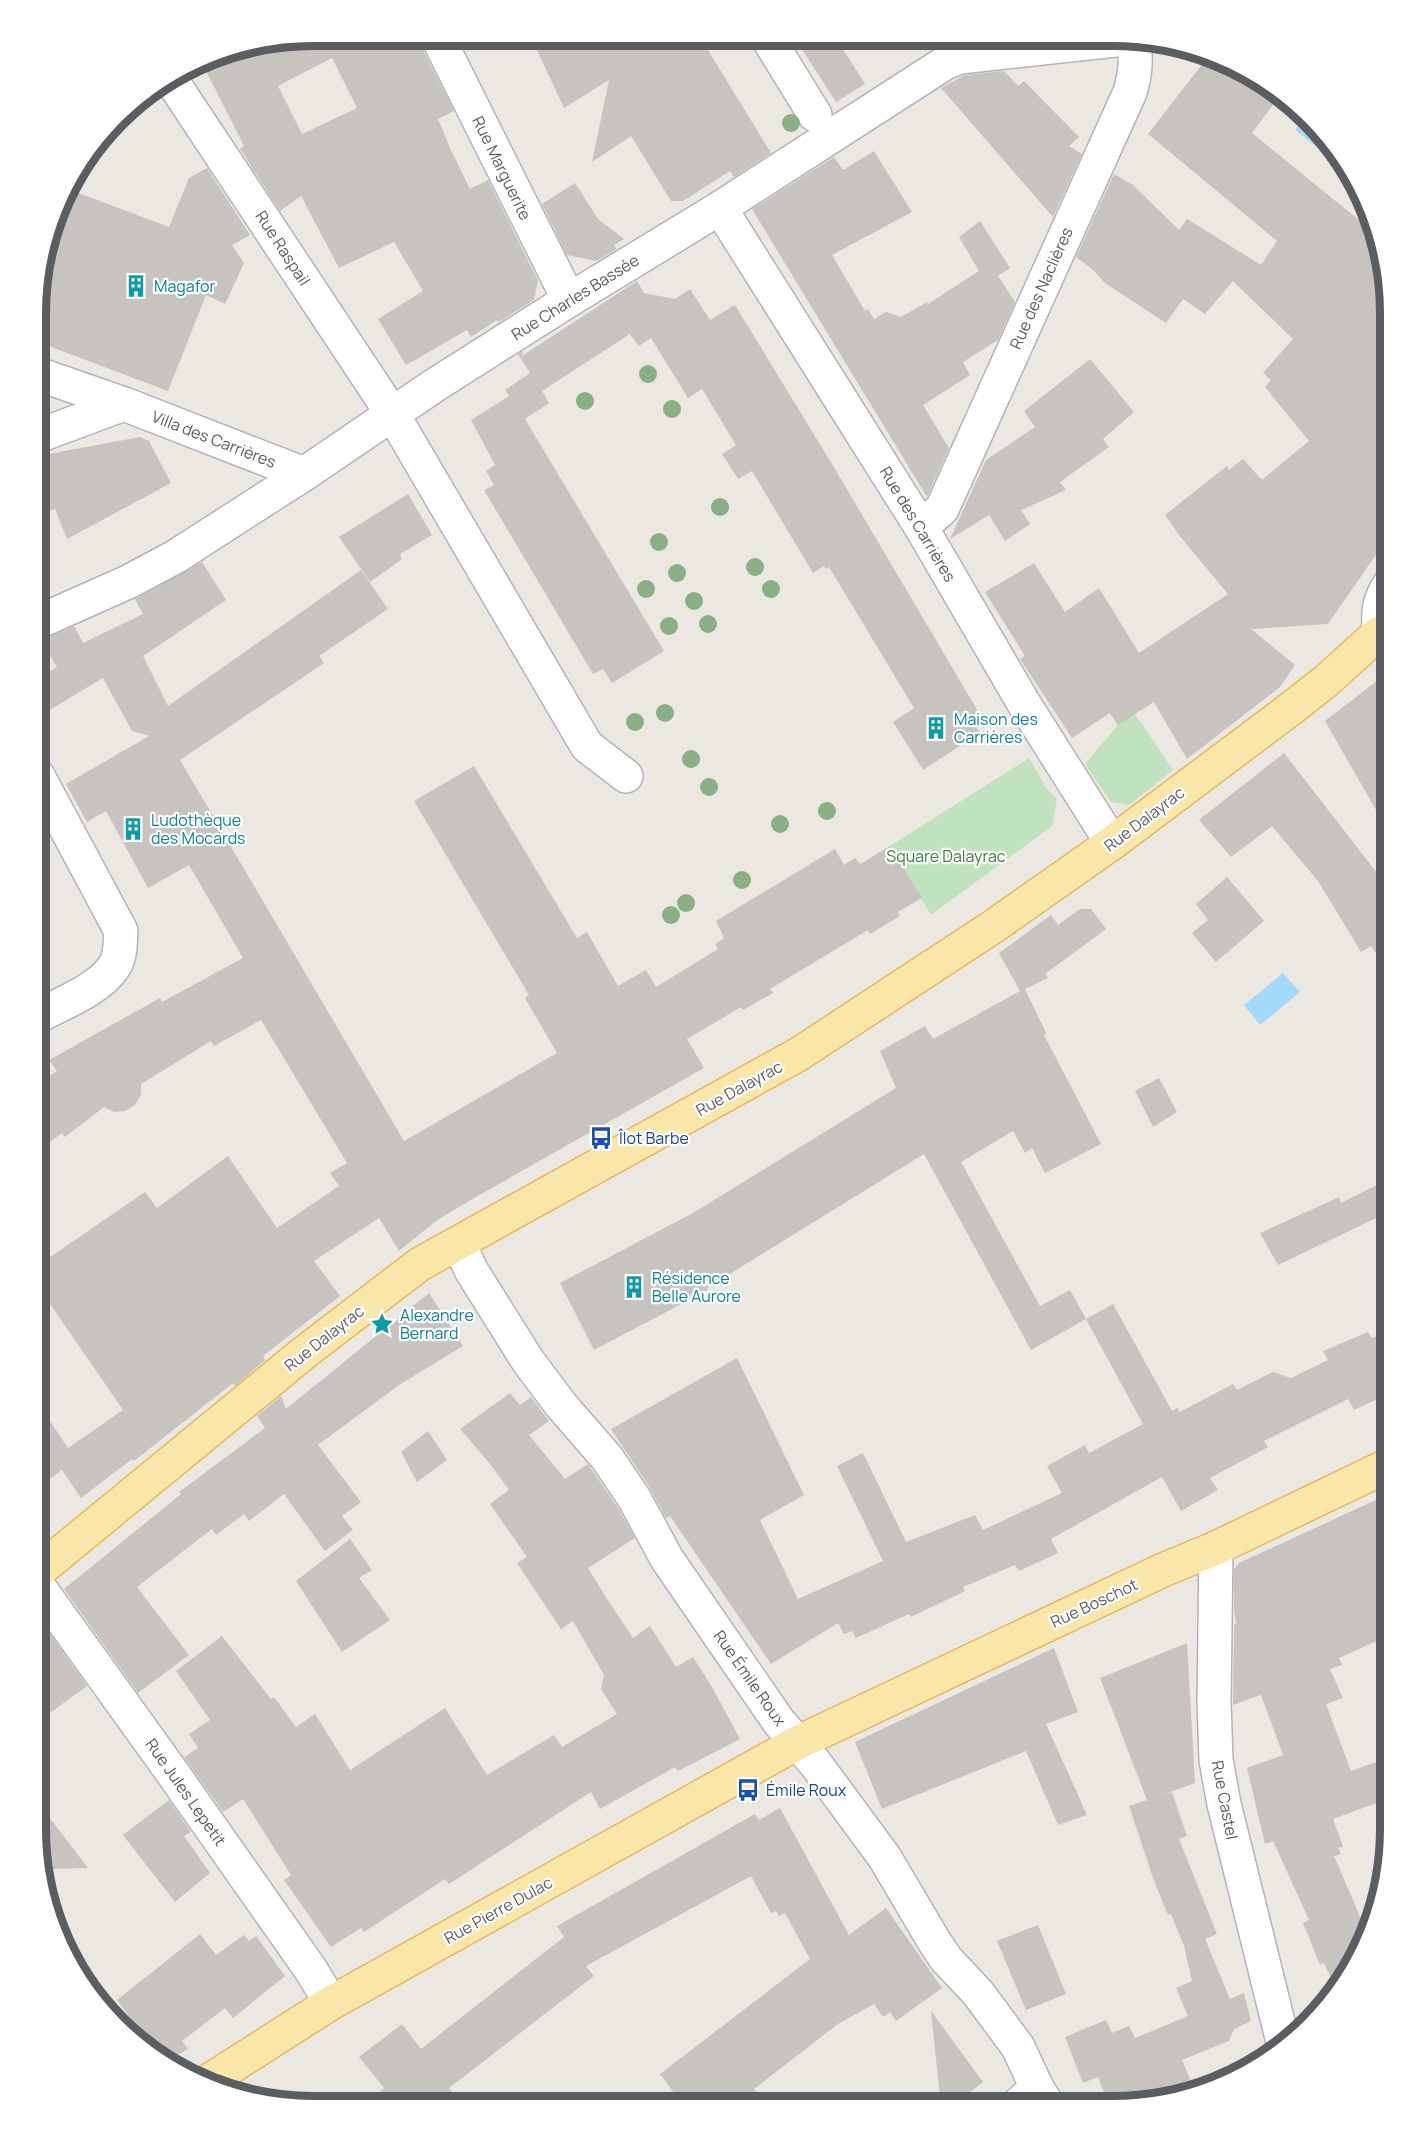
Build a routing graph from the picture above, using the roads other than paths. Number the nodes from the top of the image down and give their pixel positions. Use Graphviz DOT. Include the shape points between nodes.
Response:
graph roads {
  1 [pos="442,46"];
  2 [pos="773,46"];
  3 [pos="1061,46"];
  4 [pos="1135,47"];
  5 [pos="175,85"];
  6 [pos="815,115"];
  7 [pos="720,208"];
  8 [pos="569,300"];
  9 [pos="46,377"];
  10 [pos="124,404"];
  11 [pos="393,415"];
  12 [pos="46,433"];
  13 [pos="304,474"];
  14 [pos="921,527"];
  15 [pos="1380,601"];
  16 [pos="1380,617"];
  17 [pos="46,618"];
  18 [pos="1380,635"];
  19 [pos="626,776"];
  20 [pos="46,791"];
  21 [pos="1112,843"];
  22 [pos="46,1012"];
  23 [pos="459,1243"];
  24 [pos="1380,1469"];
  25 [pos="1216,1548"];
  26 [pos="46,1565"];
  27 [pos="46,1597"];
  28 [pos="797,1743"];
  29 [pos="331,2003"];
  30 [pos="1282,2037"];
  31 [pos="215,2077"];
  32 [pos="1033,2097"];
  1 -- 8 [label="street, Rue Marguerite"];
  2 -- 6 [label="street"];
  3 -- 7 [label="street, Rue Charles Bassée" via="960,57 945,63"];
  4 -- 14 [label="street, Rue des Naclières" via="1136,67 1130,92 942,508"];
  5 -- 11 [label="street, Rue Raspail"];
  7 -- 8 [label="street, Rue Charles Bassée"];
  7 -- 14 [label="street, Rue des Carrières"];
  8 -- 11 [label="street, Rue Charles Bassée"];
  9 -- 10 [label="street, Villa des Carrières"];
  10 -- 12 [label="street"];
  10 -- 13 [label="street, Villa des Carrières"];
  11 -- 13 [label="street, Rue Charles Bassée"];
  11 -- 19 [label="street, Rue Raspail" via="587,746"];
  13 -- 17 [label="street, Rue Charles Bassée" via="175,557"];
  14 -- 21 [label="street, Rue des Carrières" via="1023,702"];
  15 -- 16 [label="street"];
  18 -- 21 [label="main road, Rue Dalayrac" via="1293,707"];
  20 -- 22 [label="street" via="121,931 114,967 100,982"];
  21 -- 23 [label="main road, Rue Dalayrac" via="799,1054"];
  23 -- 26 [label="main road, Rue Dalayrac" via="420,1264 305,1352"];
  23 -- 28 [label="street, Rue Émile Roux" via="471,1270 528,1361 607,1458 667,1559"];
  24 -- 25 [label="main road, Rue Boschot"];
  25 -- 28 [label="main road, Rue Boschot"];
  25 -- 30 [label="street, Rue Castel" via="1216,1760"];
  27 -- 29 [label="street, Rue Jules Lepetit"];
  28 -- 29 [label="main road, Rue Pierre Dulac"];
  28 -- 32 [label="street, Rue Émile Roux" via="885,1858 946,1959 993,2011 1018,2047"];
  29 -- 31 [label="main road, Rue Pierre Dulac"];
}
